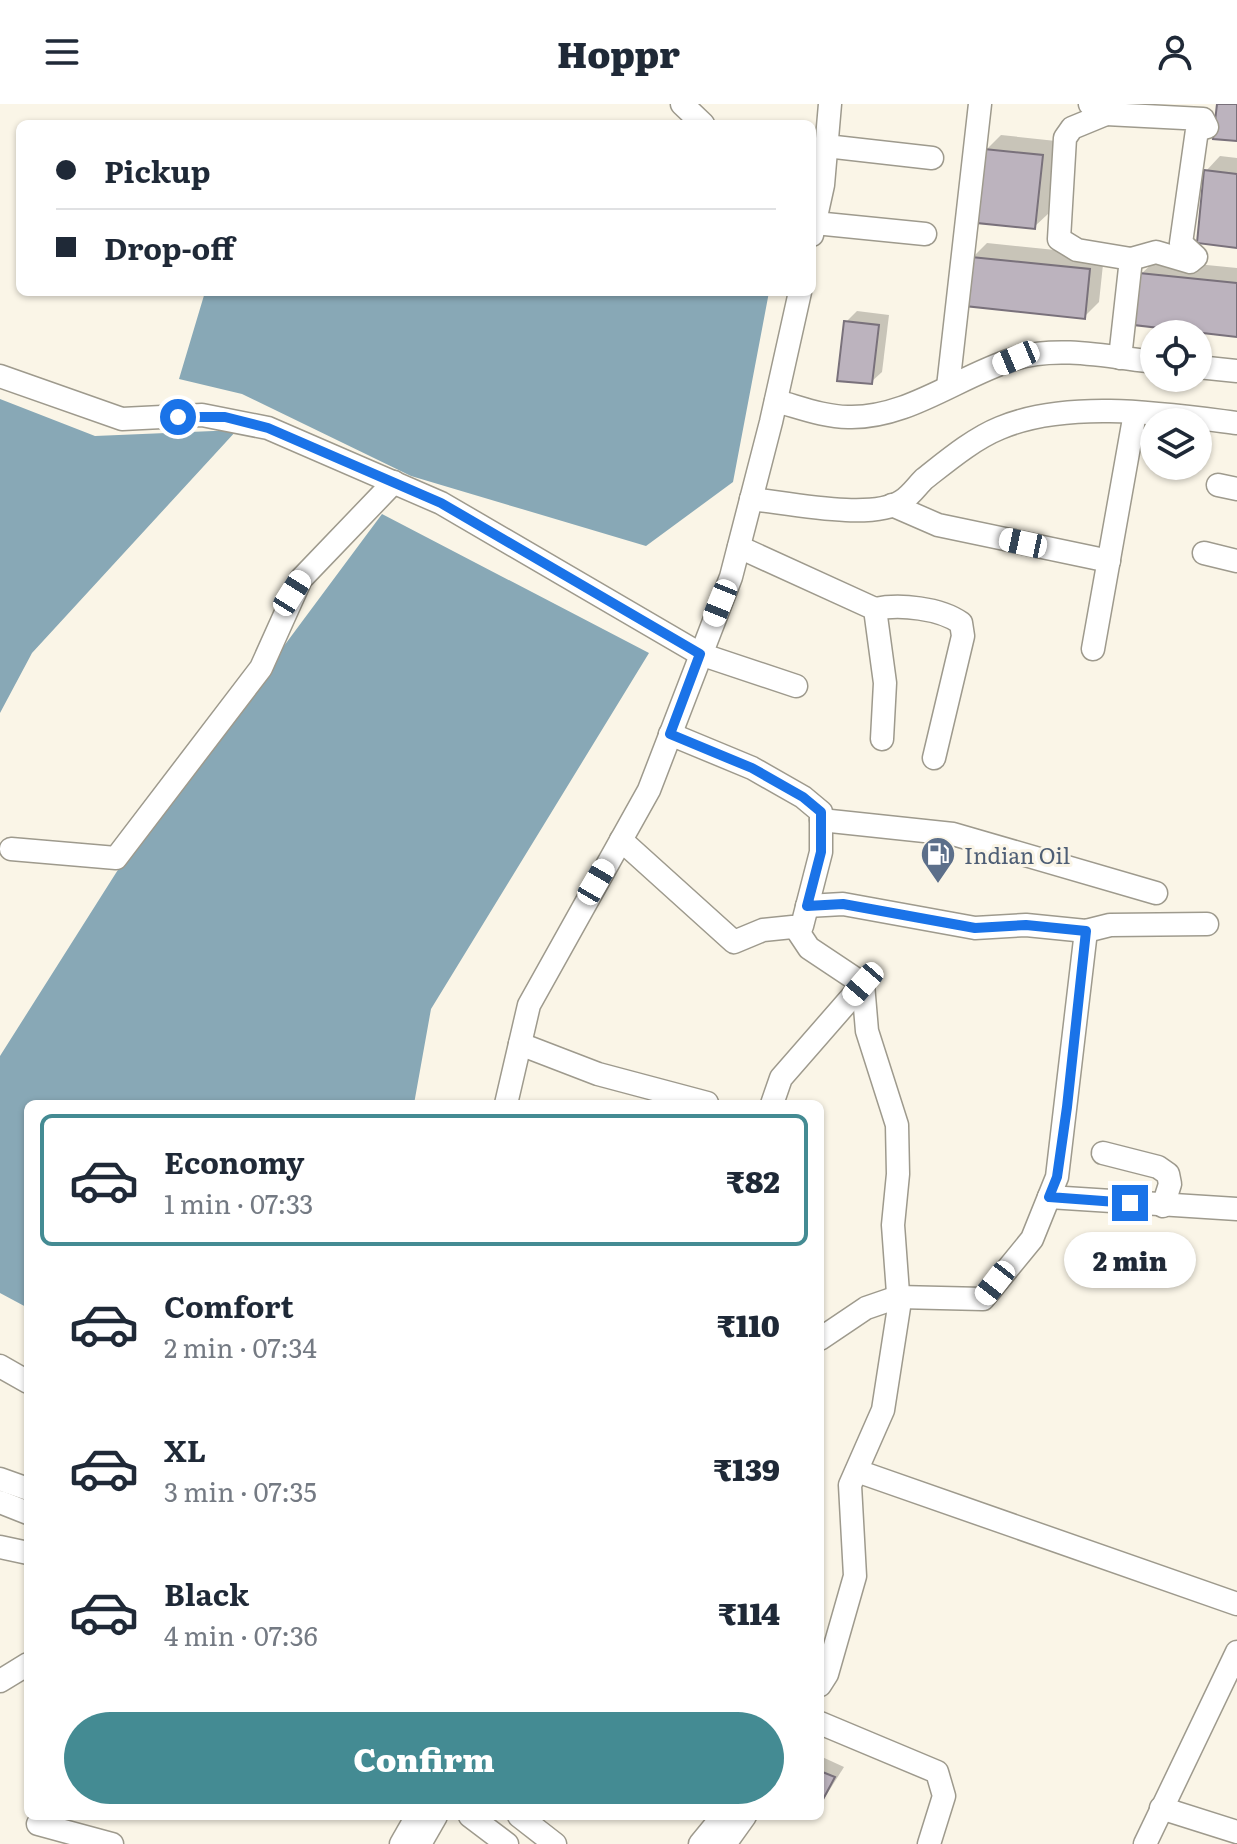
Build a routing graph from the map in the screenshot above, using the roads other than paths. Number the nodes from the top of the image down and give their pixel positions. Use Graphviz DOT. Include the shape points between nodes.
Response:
graph roads {
  1 [pos="682,104"];
  2 [pos="830,104"];
  3 [pos="980,104"];
  4 [pos="1098,109"];
  5 [pos="699,120"];
  6 [pos="826,146"];
  7 [pos="932,158"];
  8 [pos="816,208"];
  9 [pos="816,220"];
  10 [pos="925,234"];
  11 [pos="1131,259"];
  12 [pos="799,296"];
  13 [pos="1120,358"];
  14 [pos="1140,360"];
  15 [pos="1212,368"];
  16 [pos="1237,371"];
  17 [pos="0,376"];
  18 [pos="948,387"];
  19 [pos="774,412"];
  20 [pos="1135,413"];
  21 [pos="1237,423"];
  22 [pos="394,482"];
  23 [pos="751,499"];
  24 [pos="892,505"];
  25 [pos="739,547"];
  26 [pos="1204,553"];
  27 [pos="1109,561"];
  28 [pos="1237,561"];
  29 [pos="875,609"];
  30 [pos="1093,649"];
  31 [pos="700,654"];
  32 [pos="796,686"];
  33 [pos="670,734"];
  34 [pos="882,739"];
  35 [pos="934,758"];
  36 [pos="821,820"];
  37 [pos="621,840"];
  38 [pos="11,849"];
  39 [pos="1156,893"];
  40 [pos="807,906"];
  41 [pos="1207,924"];
  42 [pos="795,927"];
  43 [pos="1086,931"];
  44 [pos="863,984"];
  45 [pos="520,1044"];
  46 [pos="507,1100"];
  47 [pos="696,1100"];
  48 [pos="773,1100"];
  49 [pos="1103,1153"];
  50 [pos="1049,1197"];
  51 [pos="1163,1206"];
  52 [pos="1237,1209"];
  53 [pos="898,1297"];
  54 [pos="824,1336"];
  55 [pos="0,1366"];
  56 [pos="24,1380"];
  57 [pos="857,1471"];
  58 [pos="0,1479"];
  59 [pos="24,1488"];
  60 [pos="0,1502"];
  61 [pos="24,1511"];
  62 [pos="0,1547"];
  63 [pos="24,1552"];
  64 [pos="1237,1604"];
  65 [pos="1237,1652"];
  66 [pos="24,1666"];
  67 [pos="824,1679"];
  68 [pos="0,1681"];
  69 [pos="824,1725"];
  70 [pos="1161,1808"];
  71 [pos="415,1820"];
  72 [pos="434,1820"];
  73 [pos="475,1820"];
  74 [pos="524,1820"];
  75 [pos="720,1820"];
  76 [pos="742,1820"];
  77 [pos="38,1824"];
  78 [pos="1237,1832"];
  79 [pos="1152,1842"];
  80 [pos="112,1844"];
  81 [pos="401,1844"];
  82 [pos="420,1844"];
  83 [pos="507,1844"];
  84 [pos="555,1844"];
  85 [pos="700,1844"];
  86 [pos="725,1844"];
  87 [pos="929,1844"];
  1 -- 5 [label="street"];
  2 -- 6 [label="street"];
  3 -- 18 [label="street"];
  4 -- 11 [label="street" via="1065,138 1059,239 1077,250"];
  4 -- 11 [label="street" via="1203,119 1207,127 1197,130 1181,243 1196,257 1190,262 1156,252"];
  6 -- 7 [label="street"];
  6 -- 8 [label="street"];
  9 -- 10 [label="street"];
  11 -- 13 [label="street"];
  12 -- 19 [label="street"];
  13 -- 14 [label="street"];
  13 -- 18 [label="street" via="1016,358"];
  15 -- 16 [label="street"];
  17 -- 22 [label="street" via="122,419 202,415 268,428"];
  18 -- 19 [label="street" via="887,413 861,417"];
  19 -- 23 [label="street"];
  20 -- 21 [label="street"];
  20 -- 24 [label="street" via="1076,413 1000,428"];
  20 -- 27 [label="street"];
  22 -- 31 [label="street" via="441,503"];
  22 -- 38 [label="street" via="301,579 261,668 116,858"];
  23 -- 24 [label="street" via="858,509"];
  23 -- 25 [label="street"];
  24 -- 27 [label="street" via="938,525"];
  25 -- 29 [label="street"];
  25 -- 31 [label="street"];
  26 -- 28 [label="street"];
  27 -- 30 [label="street"];
  29 -- 34 [label="street" via="885,683"];
  29 -- 35 [label="street" via="901,606 961,623 963,636"];
  31 -- 32 [label="street"];
  31 -- 33 [label="street"];
  33 -- 36 [label="street" via="752,768 803,797 821,812"];
  33 -- 37 [label="street" via="649,790"];
  36 -- 39 [label="street" via="953,834"];
  36 -- 40 [label="street" via="821,852"];
  37 -- 42 [label="street" via="734,942 763,930"];
  37 -- 45 [label="street" via="529,1005"];
  40 -- 42 [label="street" via="802,926"];
  40 -- 43 [label="street" via="843,904 966,927"];
  41 -- 43 [label="street" via="1110,925"];
  42 -- 44 [label="street" via="809,948"];
  43 -- 50 [label="street" via="1067,1107"];
  44 -- 48 [label="street" via="781,1078"];
  44 -- 53 [label="street" via="867,1031 897,1125 893,1225"];
  45 -- 46 [label="street"];
  45 -- 47 [label="street" via="598,1074"];
  49 -- 51 [label="street" via="1168,1174"];
  50 -- 51 [label="street"];
  50 -- 53 [label="street" via="1032,1239 983,1299"];
  51 -- 52 [label="street"];
  53 -- 54 [label="street" via="866,1308"];
  53 -- 57 [label="street" via="886,1399"];
  55 -- 56 [label="street"];
  57 -- 64 [label="street"];
  57 -- 67 [label="street" via="850,1485 855,1576"];
  58 -- 59 [label="street"];
  60 -- 61 [label="street"];
  62 -- 63 [label="street"];
  65 -- 70 [label="street"];
  66 -- 68 [label="street"];
  69 -- 87 [label="street" via="937,1772 944,1796"];
  70 -- 78 [label="street"];
  70 -- 79 [label="street"];
  71 -- 81 [label="street"];
  72 -- 82 [label="street"];
  73 -- 83 [label="street"];
  74 -- 84 [label="street"];
  75 -- 85 [label="street"];
  76 -- 86 [label="street"];
  77 -- 80 [label="street"];
}
